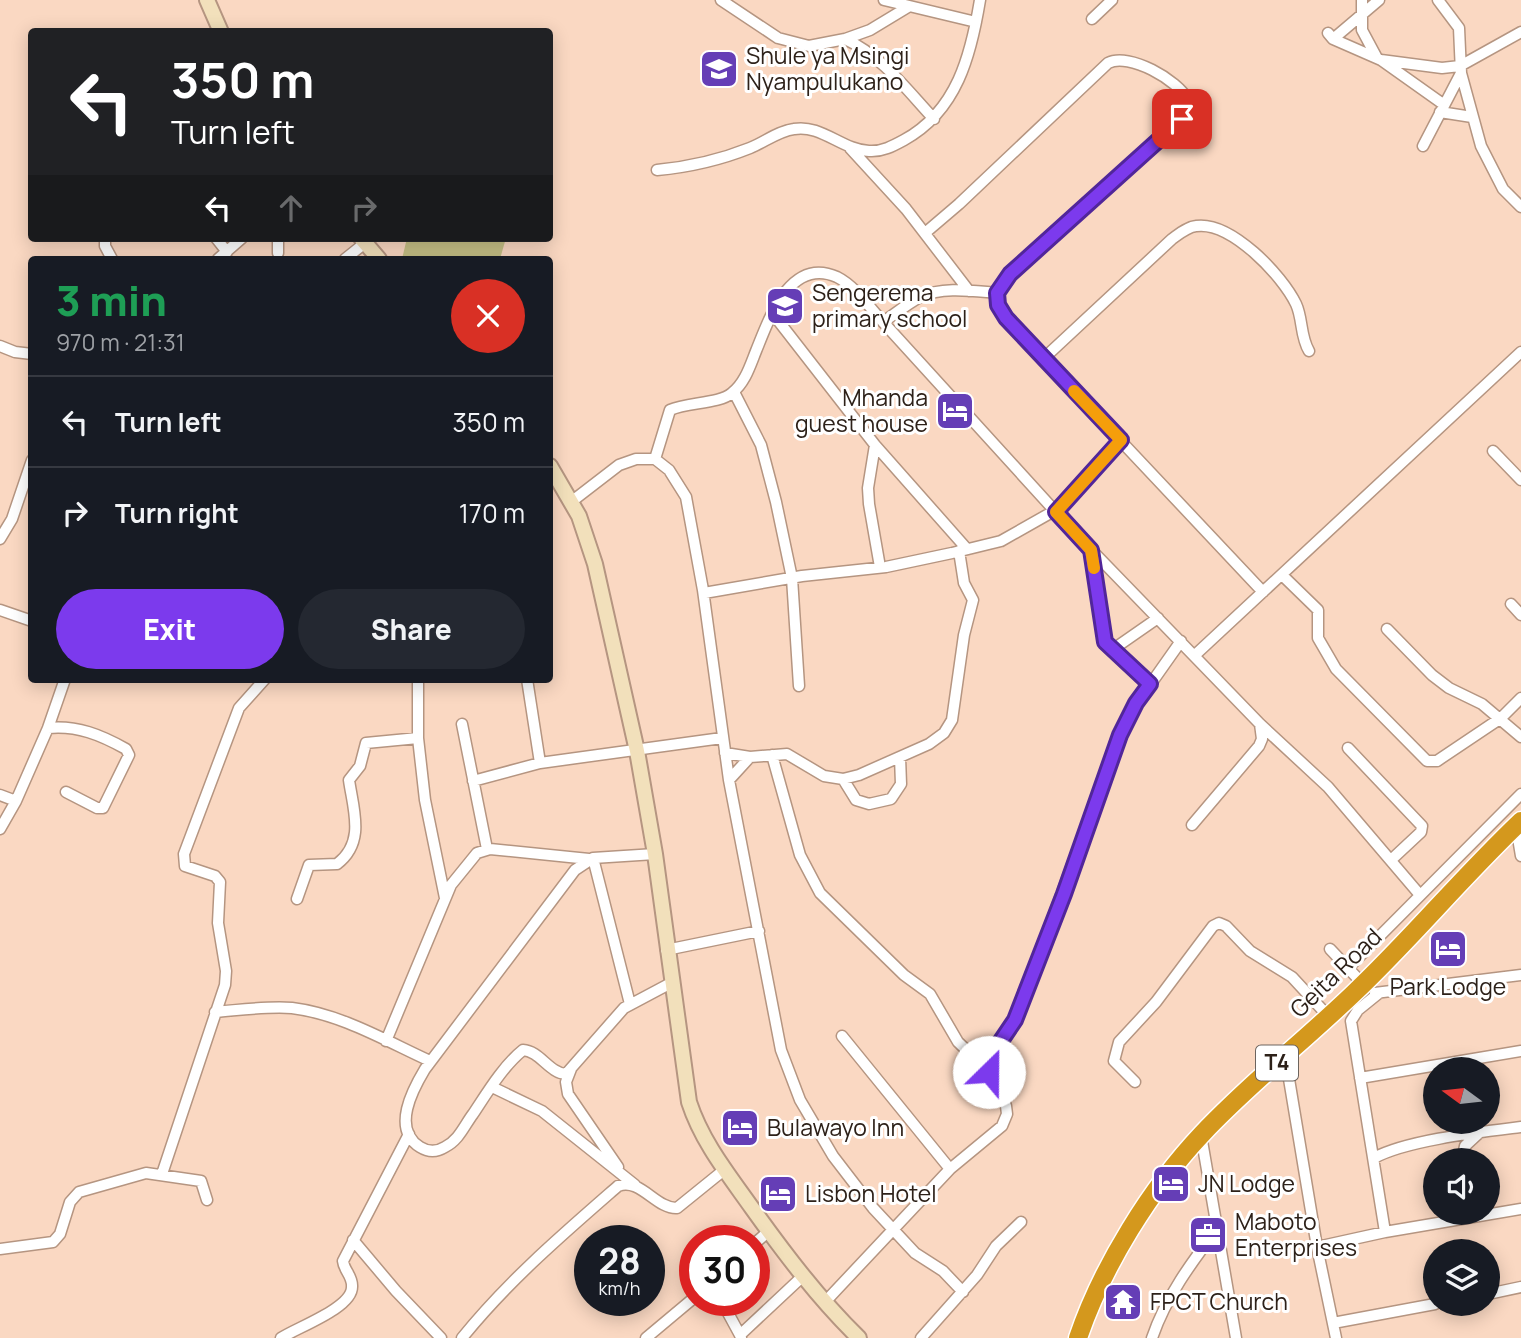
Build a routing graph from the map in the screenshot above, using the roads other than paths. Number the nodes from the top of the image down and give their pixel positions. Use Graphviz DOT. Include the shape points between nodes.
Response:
graph roads {
  1 [pos="207,0"];
  2 [pos="721,0"];
  3 [pos="980,0"];
  4 [pos="1112,0"];
  5 [pos="1362,0"];
  6 [pos="1379,0"];
  7 [pos="1438,0"];
  8 [pos="888,1"];
  9 [pos="908,7"];
  10 [pos="1362,15"];
  11 [pos="1091,19"];
  12 [pos="976,22"];
  13 [pos="220,28"];
  14 [pos="1521,32"];
  15 [pos="845,39"];
  16 [pos="1379,59"];
  17 [pos="1460,69"];
  18 [pos="1442,108"];
  19 [pos="1472,117"];
  20 [pos="934,119"];
  21 [pos="1423,146"];
  22 [pos="850,148"];
  23 [pos="657,170"];
  24 [pos="1520,205"];
  25 [pos="925,233"];
  26 [pos="278,242"];
  27 [pos="361,242"];
  28 [pos="365,242"];
  29 [pos="278,253"];
  30 [pos="348,256"];
  31 [pos="376,256"];
  32 [pos="969,291"];
  33 [pos="997,293"];
  34 [pos="773,314"];
  35 [pos="883,322"];
  36 [pos="0,346"];
  37 [pos="1309,351"];
  38 [pos="1521,352"];
  39 [pos="28,354"];
  40 [pos="1043,359"];
  41 [pos="734,392"];
  42 [pos="1121,440"];
  43 [pos="875,445"];
  44 [pos="1493,451"];
  45 [pos="655,459"];
  46 [pos="553,471"];
  47 [pos="28,472"];
  48 [pos="1521,480"];
  49 [pos="571,502"];
  50 [pos="1055,512"];
  51 [pos="0,538"];
  52 [pos="963,550"];
  53 [pos="1091,550"];
  54 [pos="880,567"];
  55 [pos="1282,575"];
  56 [pos="792,578"];
  57 [pos="1263,592"];
  58 [pos="704,593"];
  59 [pos="1511,604"];
  60 [pos="0,610"];
  61 [pos="1521,615"];
  62 [pos="1158,618"];
  63 [pos="28,620"];
  64 [pos="1387,629"];
  65 [pos="1181,640"];
  66 [pos="1112,650"];
  67 [pos="1195,655"];
  68 [pos="64,683"];
  69 [pos="257,683"];
  70 [pos="418,683"];
  71 [pos="528,683"];
  72 [pos="1150,684"];
  73 [pos="799,686"];
  74 [pos="1521,698"];
  75 [pos="1501,718"];
  76 [pos="462,724"];
  77 [pos="1260,724"];
  78 [pos="47,728"];
  79 [pos="1521,737"];
  80 [pos="418,738"];
  81 [pos="722,738"];
  82 [pos="1349,748"];
  83 [pos="637,751"];
  84 [pos="725,753"];
  85 [pos="772,755"];
  86 [pos="750,757"];
  87 [pos="900,757"];
  88 [pos="540,764"];
  89 [pos="843,779"];
  90 [pos="473,780"];
  91 [pos="729,780"];
  92 [pos="66,792"];
  93 [pos="1521,794"];
  94 [pos="0,795"];
  95 [pos="16,801"];
  96 [pos="1518,824"];
  97 [pos="1192,825"];
  98 [pos="0,829"];
  99 [pos="488,849"];
  100 [pos="655,854"];
  101 [pos="1521,856"];
  102 [pos="591,858"];
  103 [pos="1391,860"];
  104 [pos="1420,895"];
  105 [pos="446,898"];
  106 [pos="297,899"];
  107 [pos="759,931"];
  108 [pos="667,950"];
  109 [pos="1330,950"];
  110 [pos="1348,968"];
  111 [pos="1521,975"];
  112 [pos="671,983"];
  113 [pos="1365,991"];
  114 [pos="630,1004"];
  115 [pos="215,1012"];
  116 [pos="1328,1016"];
  117 [pos="842,1036"];
  118 [pos="386,1041"];
  119 [pos="1521,1051"];
  120 [pos="1285,1055"];
  121 [pos="430,1061"];
  122 [pos="572,1067"];
  123 [pos="989,1072"];
  124 [pos="1360,1078"];
  125 [pos="1135,1082"];
  126 [pos="492,1087"];
  127 [pos="1521,1127"];
  128 [pos="1500,1130"];
  129 [pos="409,1134"];
  130 [pos="1474,1134"];
  131 [pos="1478,1134"];
  132 [pos="1201,1135"];
  133 [pos="1465,1148"];
  134 [pos="1374,1158"];
  135 [pos="950,1169"];
  136 [pos="724,1170"];
  137 [pos="162,1174"];
  138 [pos="624,1176"];
  139 [pos="639,1188"];
  140 [pos="207,1200"];
  141 [pos="1521,1209"];
  142 [pos="1500,1211"];
  143 [pos="1021,1222"];
  144 [pos="1423,1224"];
  145 [pos="765,1225"];
  146 [pos="893,1229"];
  147 [pos="1217,1229"];
  148 [pos="770,1232"];
  149 [pos="1385,1232"];
  150 [pos="353,1240"];
  151 [pos="1317,1247"];
  152 [pos="0,1250"];
  153 [pos="803,1276"];
  154 [pos="1521,1287"];
  155 [pos="1500,1291"];
  156 [pos="962,1292"];
  157 [pos="825,1302"];
  158 [pos="1423,1306"];
  159 [pos="679,1310"];
  160 [pos="730,1316"];
  161 [pos="1333,1323"];
  162 [pos="464,1337"];
  163 [pos="741,1337"];
  164 [pos="281,1338"];
  165 [pos="441,1338"];
  166 [pos="646,1338"];
  167 [pos="859,1338"];
  168 [pos="921,1338"];
  169 [pos="1078,1338"];
  170 [pos="1152,1338"];
  171 [pos="1236,1338"];
  172 [pos="1336,1338"];
  1 -- 13 [label="main road"];
  2 -- 15 [label="street" via="795,44"];
  3 -- 12 [label="street"];
  4 -- 11 [label="street"];
  5 -- 10 [label="street"];
  6 -- 10 [label="street"];
  7 -- 17 [label="street" via="1459,28"];
  8 -- 9 [label="street"];
  9 -- 12 [label="street"];
  9 -- 15 [label="street"];
  10 -- 16 [label="street" via="1362,30"];
  10 -- 16 [label="street" via="1330,36"];
  12 -- 20 [label="street" via="961,78"];
  14 -- 17 [label="street"];
  15 -- 20 [label="street" via="889,70"];
  16 -- 17 [label="street"];
  16 -- 18 [label="street"];
  17 -- 18 [label="street"];
  17 -- 19 [label="street"];
  18 -- 19 [label="street"];
  18 -- 21 [label="street"];
  19 -- 24 [label="street" via="1493,172"];
  20 -- 22 [label="street" via="886,150"];
  22 -- 23 [label="street" via="798,128 712,161"];
  22 -- 25 [label="street"];
  25 -- 32 [label="street"];
  25 -- 33 [label="street" via="1108,63 1127,61 1178,85 1188,100 1182,119 1010,274"];
  26 -- 29 [label="street"];
  27 -- 30 [label="street"];
  28 -- 31 [label="main road"];
  32 -- 33 [label="street"];
  32 -- 35 [label="street" via="920,297"];
  33 -- 40 [label="street" via="1006,318"];
  34 -- 35 [label="street" via="793,281 819,274 848,285"];
  34 -- 41 [label="street"];
  34 -- 43 [label="street"];
  35 -- 50 [label="street"];
  36 -- 39 [label="street"];
  37 -- 40 [label="street" via="1297,307 1277,275 1223,231 1196,226 1172,239"];
  38 -- 55 [label="street"];
  40 -- 42 [label="street"];
  41 -- 45 [label="street" via="670,410"];
  41 -- 56 [label="street" via="764,454"];
  42 -- 50 [label="street"];
  42 -- 57 [label="street"];
  43 -- 52 [label="street"];
  43 -- 54 [label="street" via="868,488"];
  44 -- 48 [label="street"];
  45 -- 49 [label="street" via="619,465"];
  45 -- 58 [label="street" via="669,470 686,497"];
  46 -- 49 [label="main road"];
  47 -- 51 [label="street" via="12,519"];
  49 -- 83 [label="main road" via="594,564"];
  50 -- 52 [label="street" via="1001,541"];
  50 -- 53 [label="street"];
  52 -- 54 [label="street"];
  52 -- 87 [label="street" via="964,583 973,600 952,720 929,744"];
  53 -- 62 [label="street"];
  53 -- 66 [label="street" via="1105,642"];
  54 -- 56 [label="street"];
  55 -- 57 [label="street"];
  55 -- 75 [label="street" via="1318,610 1318,638 1338,672 1423,759 1437,761"];
  56 -- 58 [label="street"];
  56 -- 73 [label="street"];
  57 -- 67 [label="street"];
  58 -- 81 [label="street"];
  59 -- 61 [label="street"];
  60 -- 63 [label="street"];
  62 -- 65 [label="street"];
  62 -- 66 [label="street"];
  64 -- 75 [label="street" via="1432,675"];
  65 -- 67 [label="street"];
  65 -- 72 [label="street"];
  66 -- 72 [label="street"];
  67 -- 77 [label="street"];
  68 -- 78 [label="street"];
  69 -- 115 [label="street" via="232,722 183,859 189,868 220,882 218,923 226,977"];
  70 -- 80 [label="street"];
  71 -- 88 [label="street"];
  72 -- 123 [label="street" via="1120,735 1064,894 1015,1020 992,1054"];
  74 -- 75 [label="street"];
  75 -- 79 [label="street"];
  76 -- 90 [label="street"];
  77 -- 97 [label="street" via="1259,746"];
  77 -- 103 [label="street" via="1328,788"];
  78 -- 92 [label="street" via="65,726 92,732 126,749 129,755 103,808"];
  78 -- 95 [label="street"];
  80 -- 105 [label="street" via="425,800"];
  80 -- 106 [label="street" via="366,743 360,766 349,780 356,816 353,845 337,863 309,865"];
  81 -- 83 [label="street"];
  81 -- 84 [label="street"];
  82 -- 103 [label="street" via="1422,826"];
  83 -- 88 [label="street"];
  83 -- 100 [label="main road"];
  84 -- 86 [label="street"];
  84 -- 91 [label="street"];
  85 -- 86 [label="street"];
  85 -- 89 [label="street" via="787,754 824,776"];
  85 -- 123 [label="street" via="800,855 820,892 904,975 930,993 958,1042"];
  86 -- 91 [label="street"];
  87 -- 89 [label="street"];
  87 -- 89 [label="street" via="901,784 891,799 869,804 856,800"];
  88 -- 90 [label="street"];
  90 -- 99 [label="street"];
  91 -- 107 [label="street"];
  93 -- 104 [label="street"];
  94 -- 95 [label="street"];
  95 -- 98 [label="street"];
  96 -- 101 [label="street"];
  96 -- 113 [label="highway, Geita Road / T4"];
  99 -- 102 [label="street"];
  99 -- 105 [label="street" via="477,853 456,876"];
  100 -- 102 [label="street"];
  100 -- 108 [label="main road"];
  102 -- 114 [label="street"];
  102 -- 121 [label="street" via="575,870"];
  103 -- 104 [label="street"];
  104 -- 110 [label="street"];
  105 -- 118 [label="street"];
  107 -- 108 [label="street"];
  107 -- 146 [label="street" via="775,1029 800,1100 833,1156"];
  108 -- 112 [label="main road"];
  109 -- 110 [label="street"];
  110 -- 113 [label="street"];
  111 -- 113 [label="street"];
  112 -- 114 [label="street"];
  112 -- 136 [label="main road" via="689,1102 703,1137"];
  113 -- 116 [label="highway, Geita Road / T4"];
  113 -- 124 [label="street" via="1351,1019"];
  114 -- 122 [label="street"];
  115 -- 118 [label="street" via="300,1010 338,1019"];
  115 -- 137 [label="street"];
  116 -- 120 [label="highway, Geita Road / T4"];
  116 -- 125 [label="street" via="1292,977 1250,951 1219,923 1119,1042 1114,1061"];
  117 -- 135 [label="street"];
  118 -- 121 [label="street"];
  119 -- 124 [label="street"];
  120 -- 132 [label="highway, Geita Road / T4"];
  120 -- 151 [label="street"];
  121 -- 129 [label="street" via="407,1107"];
  122 -- 126 [label="street" via="562,1074 523,1050"];
  122 -- 138 [label="street" via="568,1094"];
  123 -- 135 [label="street" via="1006,1106 1005,1120"];
  124 -- 134 [label="street"];
  126 -- 129 [label="street" via="448,1146 433,1152 421,1148"];
  126 -- 138 [label="street" via="542,1111"];
  127 -- 128 [label="street"];
  129 -- 150 [label="street"];
  130 -- 134 [label="street"];
  131 -- 133 [label="street"];
  132 -- 147 [label="street"];
  132 -- 169 [label="highway, Geita Road / T4" via="1146,1205 1107,1272"];
  134 -- 149 [label="street"];
  135 -- 146 [label="street"];
  136 -- 139 [label="street" via="677,1208 667,1207"];
  136 -- 145 [label="main road"];
  137 -- 140 [label="street" via="201,1181"];
  137 -- 152 [label="street" via="146,1173 79,1192 70,1202 57,1239"];
  138 -- 139 [label="street"];
  139 -- 162 [label="street" via="618,1186 525,1269"];
  141 -- 142 [label="street"];
  143 -- 156 [label="street" via="996,1246"];
  144 -- 149 [label="street"];
  146 -- 156 [label="street"];
  146 -- 157 [label="street"];
  147 -- 170 [label="street" via="1174,1290"];
  147 -- 171 [label="street"];
  148 -- 153 [label="main road"];
  149 -- 151 [label="street"];
  150 -- 164 [label="street" via="343,1264 353,1283 348,1299"];
  150 -- 165 [label="street"];
  151 -- 161 [label="street"];
  153 -- 157 [label="main road"];
  153 -- 163 [label="street"];
  154 -- 155 [label="street"];
  156 -- 168 [label="street"];
  157 -- 167 [label="main road"];
  158 -- 161 [label="street"];
  159 -- 166 [label="street"];
  160 -- 163 [label="street"];
  161 -- 172 [label="street"];
}
